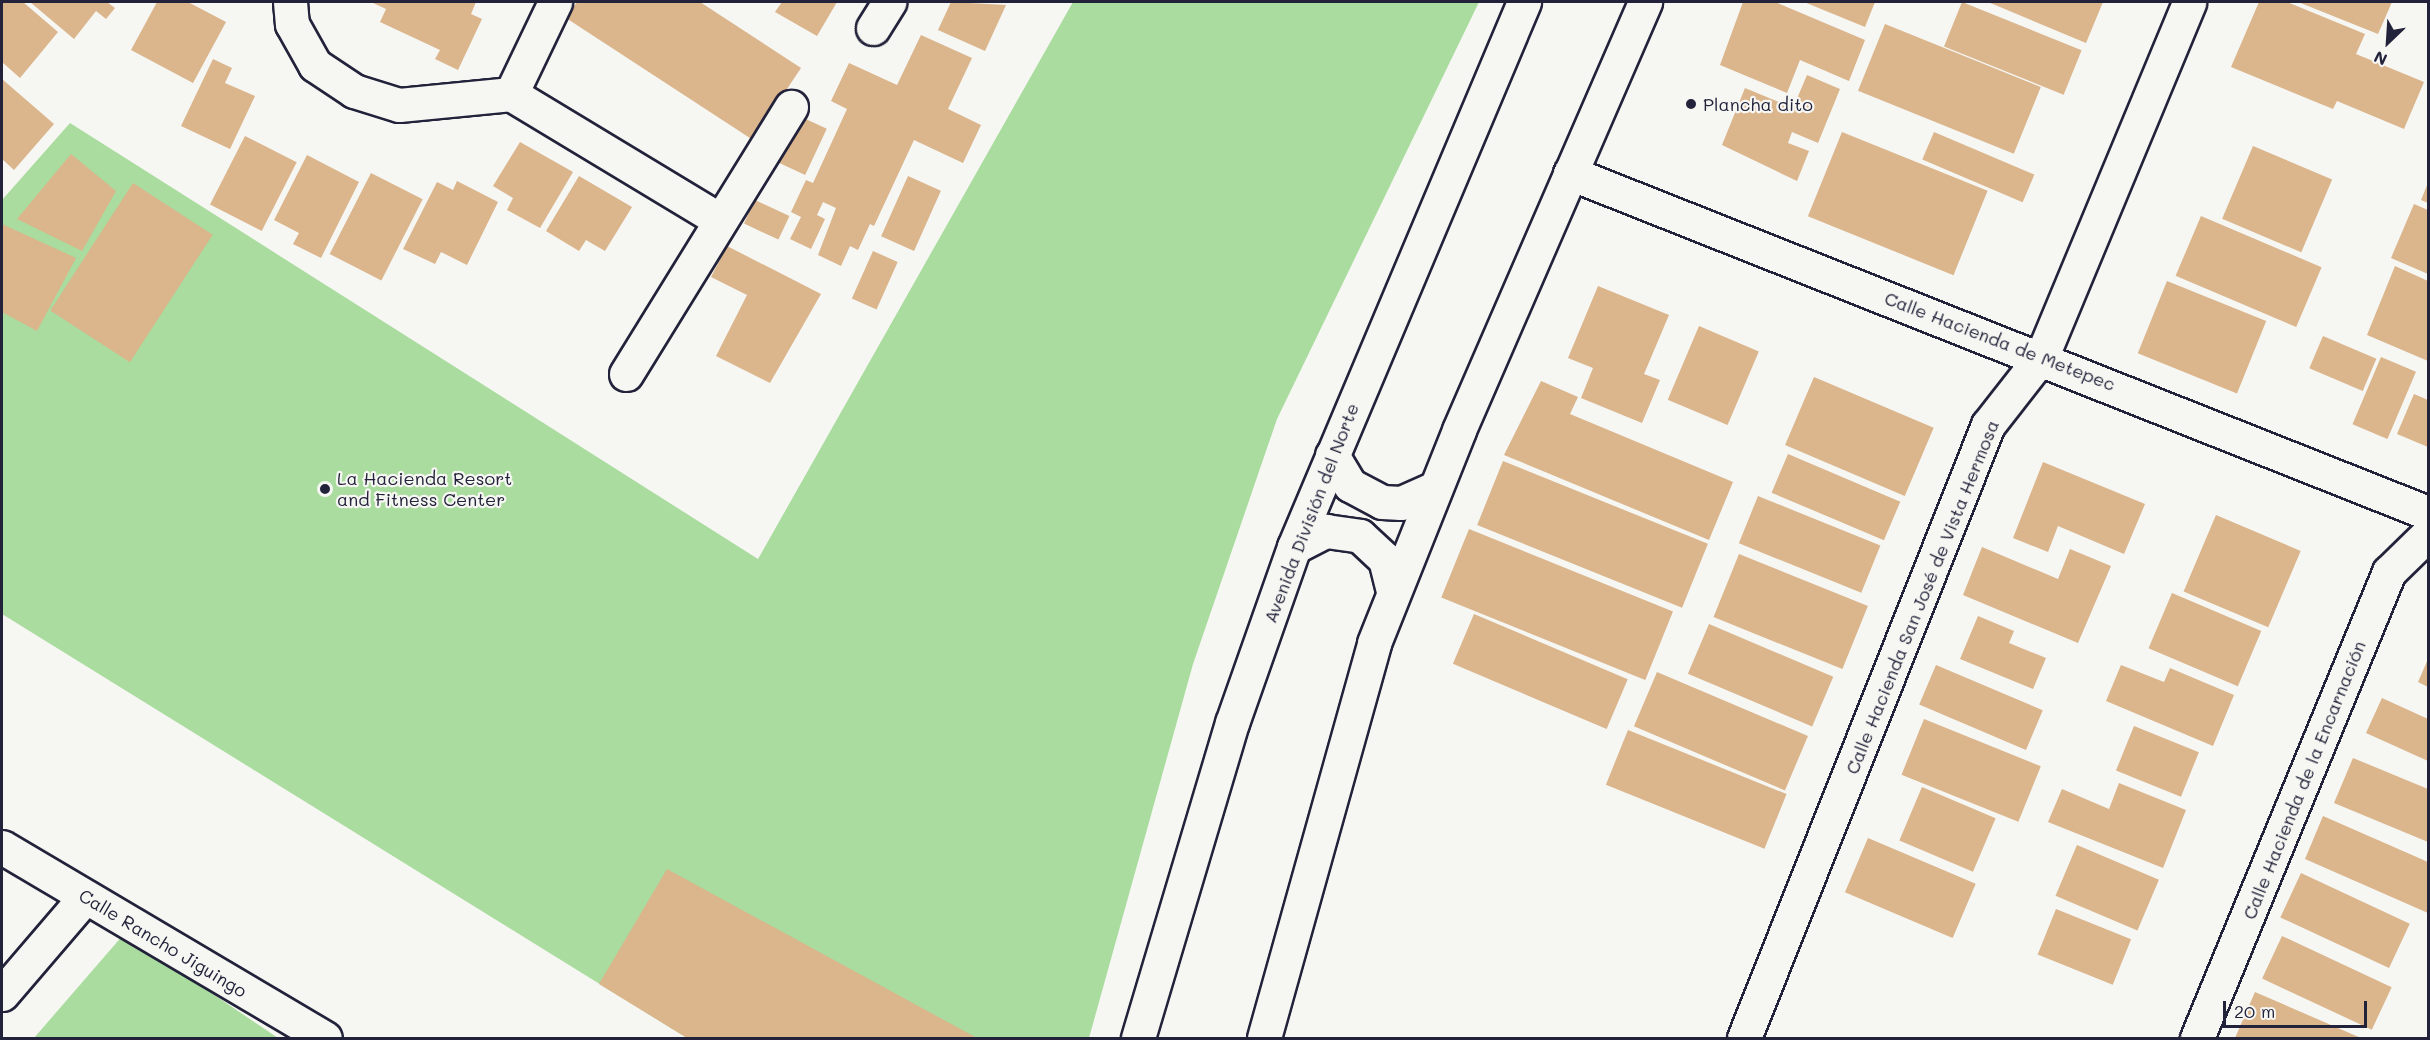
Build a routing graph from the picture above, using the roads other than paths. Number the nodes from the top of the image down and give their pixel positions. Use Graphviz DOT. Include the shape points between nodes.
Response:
graph roads {
  1 [pos="290,2"];
  2 [pos="555,2"];
  3 [pos="1524,2"];
  4 [pos="1645,2"];
  5 [pos="2189,2"];
  6 [pos="511,94"];
  7 [pos="790,107"];
  8 [pos="1570,172"];
  9 [pos="720,220"];
  10 [pos="2042,356"];
  11 [pos="626,374"];
  12 [pos="1332,455"];
  13 [pos="1435,488"];
  14 [pos="2428,513"];
  15 [pos="2428,534"];
  16 [pos="1294,547"];
  17 [pos="1394,592"];
  18 [pos="2,848"];
  19 [pos="85,897"];
  20 [pos="2,994"];
  21 [pos="325,1038"];
  22 [pos="1138,1038"];
  23 [pos="1264,1038"];
  24 [pos="1744,1038"];
  25 [pos="2197,1038"];
  1 -- 6 [label="street" via="292,24 315,66 354,91 399,105"];
  2 -- 6 [label="street"];
  3 -- 12 [label="street, Avenida División del Norte"];
  4 -- 8 [label="street"];
  5 -- 10 [label="street, Calle Hacienda San José de Vista Hermosa"];
  6 -- 9 [label="street"];
  7 -- 9 [label="street"];
  8 -- 10 [label="street, Calle Hacienda de Metepec"];
  8 -- 13 [label="street"];
  9 -- 11 [label="street"];
  10 -- 14 [label="street, Calle Hacienda de Metepec"];
  10 -- 24 [label="street, Calle Hacienda San José de Vista Hermosa" via="1988,425"];
  12 -- 13 [label="street" via="1350,485 1382,502 1401,503"];
  12 -- 16 [label="street, Avenida División del Norte"];
  13 -- 17 [label="street"];
  15 -- 25 [label="street, Calle Hacienda de la Encarnación" via="2389,572"];
  16 -- 17 [label="street" via="1326,531 1360,536 1385,559"];
  16 -- 22 [label="street, Avenida División del Norte" via="1232,723"];
  17 -- 23 [label="street" via="1327,799"];
  18 -- 19 [label="street, Calle Rancho Jiguingo"];
  19 -- 20 [label="street"];
  19 -- 21 [label="street, Calle Rancho Jiguingo"];
}
